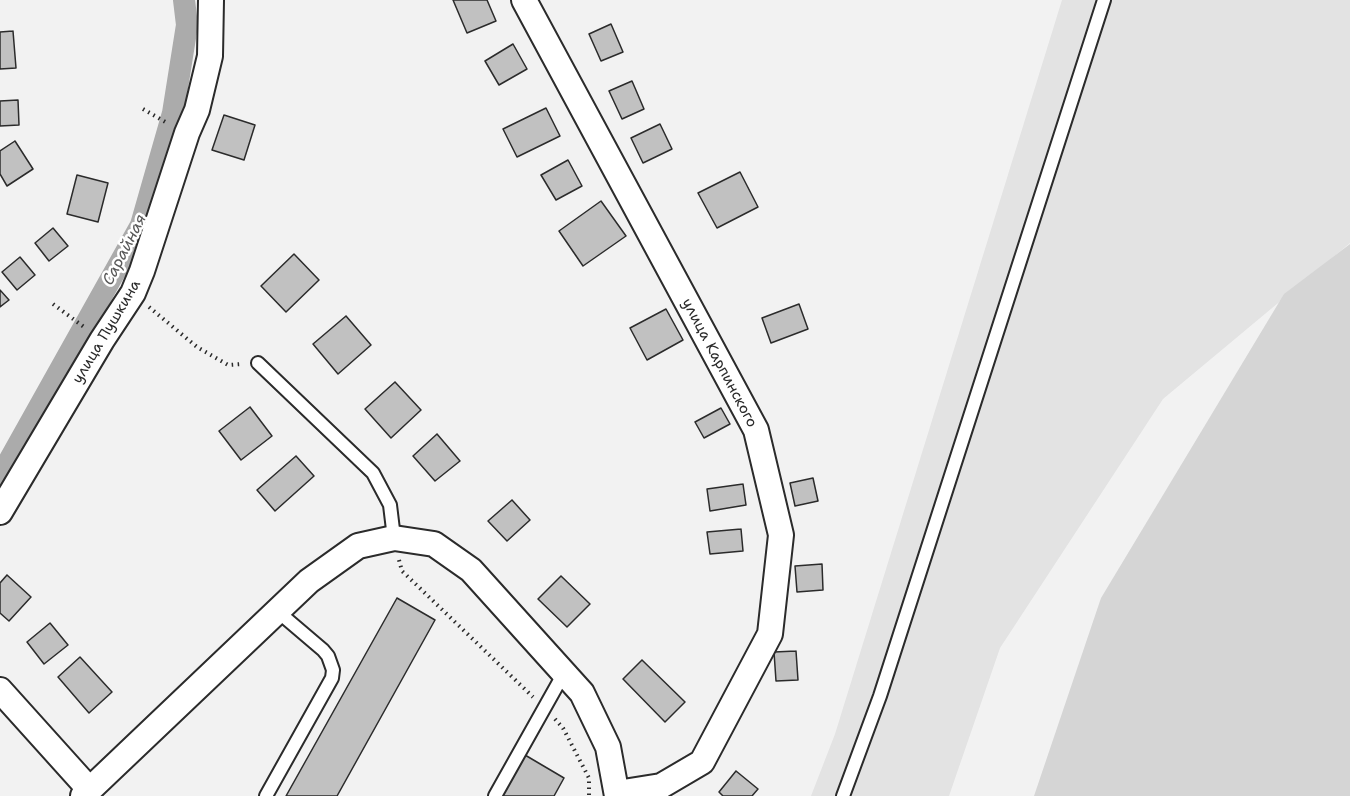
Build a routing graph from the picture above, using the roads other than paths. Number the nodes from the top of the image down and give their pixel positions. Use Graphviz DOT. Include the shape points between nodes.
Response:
graph roads {
  1 [pos="210,0"];
  2 [pos="524,0"];
  3 [pos="1104,0"];
  4 [pos="258,363"];
  5 [pos="0,512"];
  6 [pos="394,538"];
  7 [pos="276,610"];
  8 [pos="564,673"];
  9 [pos="0,690"];
  10 [pos="87,793"];
  11 [pos="617,795"];
  12 [pos="266,796"];
  13 [pos="495,796"];
  14 [pos="843,796"];
  1 -- 5 [label="street, улица Пушкина" via="210,56 198,110 142,271"];
  2 -- 11 [label="street, улица Карпинского" via="756,430 781,535 770,634 702,762 661,786"];
  3 -- 14 [label="lane" via="880,696"];
  4 -- 6 [label="lane" via="374,473 390,505"];
  6 -- 7 [label="street" via="358,546"];
  6 -- 8 [label="street" via="434,544 471,570"];
  7 -- 10 [label="street"];
  7 -- 12 [label="lane" via="323,650 333,670"];
  8 -- 11 [label="street" via="582,693 608,747"];
  8 -- 13 [label="lane"];
  9 -- 10 [label="street"];
}
